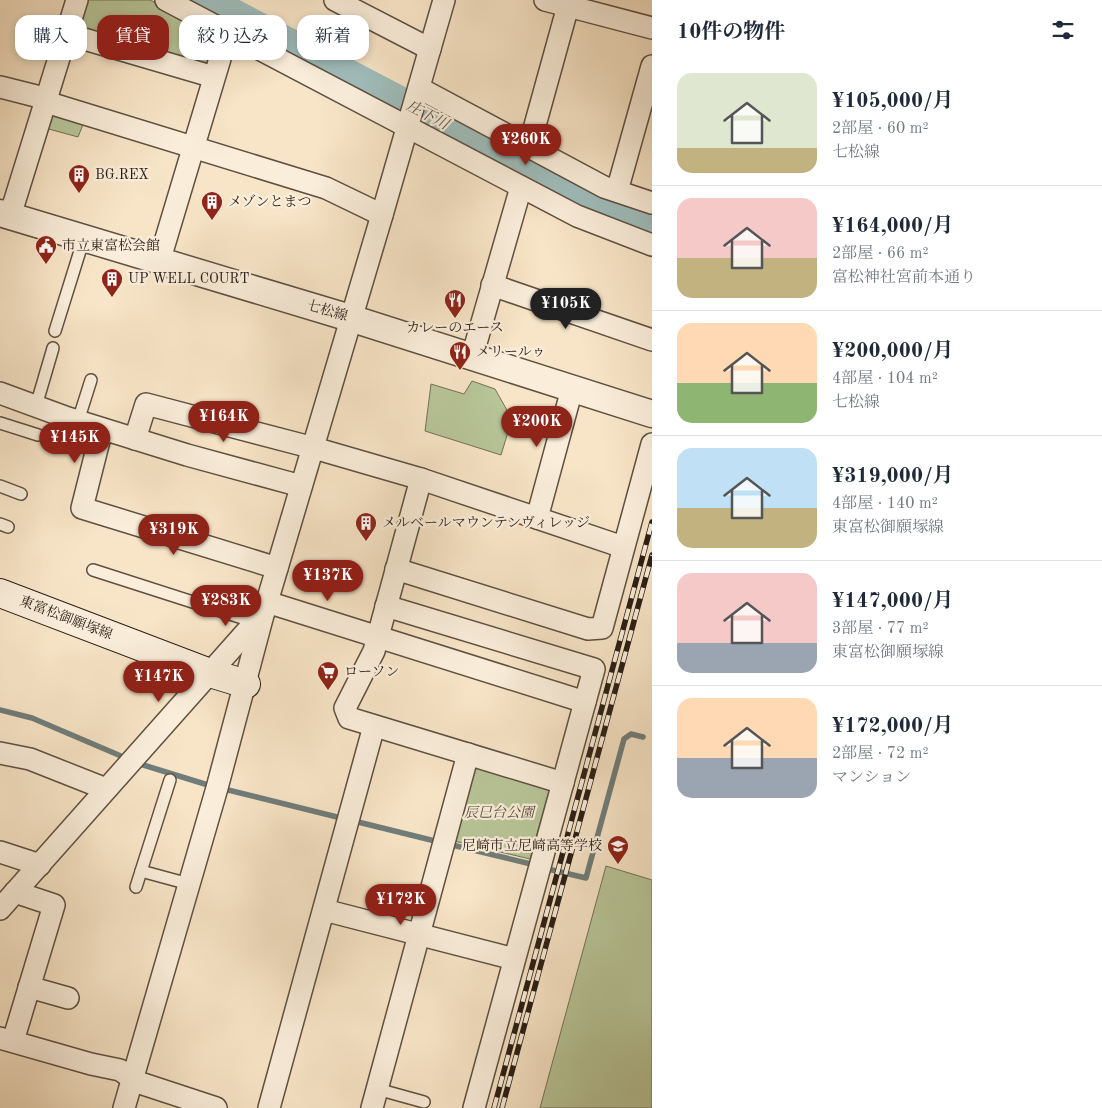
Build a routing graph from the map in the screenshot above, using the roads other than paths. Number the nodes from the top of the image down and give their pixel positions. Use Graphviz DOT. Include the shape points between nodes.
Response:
graph roads {
  1 [pos="78,0"];
  2 [pos="166,0"];
  3 [pos="335,0"];
  4 [pos="444,0"];
  5 [pos="545,0"];
  6 [pos="568,6"];
  7 [pos="73,15"];
  8 [pos="195,15"];
  9 [pos="652,28"];
  10 [pos="87,40"];
  11 [pos="430,49"];
  12 [pos="59,60"];
  13 [pos="219,60"];
  14 [pos="284,60"];
  15 [pos="652,66"];
  16 [pos="214,77"];
  17 [pos="0,87"];
  18 [pos="418,91"];
  19 [pos="46,102"];
  20 [pos="409,123"];
  21 [pos="193,147"];
  22 [pos="529,147"];
  23 [pos="521,187"];
  24 [pos="617,191"];
  25 [pos="652,203"];
  26 [pos="5,214"];
  27 [pos="382,215"];
  28 [pos="84,238"];
  29 [pos="652,245"];
  30 [pos="159,262"];
  31 [pos="492,285"];
  32 [pos="350,318"];
  33 [pos="55,331"];
  34 [pos="652,340"];
  35 [pos="53,348"];
  36 [pos="472,357"];
  37 [pos="91,380"];
  38 [pos="572,389"];
  39 [pos="0,393"];
  40 [pos="36,406"];
  41 [pos="652,414"];
  42 [pos="78,422"];
  43 [pos="0,423"];
  44 [pos="102,429"];
  45 [pos="38,435"];
  46 [pos="135,439"];
  47 [pos="652,444"];
  48 [pos="314,448"];
  49 [pos="421,480"];
  50 [pos="0,486"];
  51 [pos="302,486"];
  52 [pos="21,494"];
  53 [pos="537,518"];
  54 [pos="623,546"];
  55 [pos="277,568"];
  56 [pos="396,569"];
  57 [pos="93,570"];
  58 [pos="0,593"];
  59 [pos="386,606"];
  60 [pos="262,612"];
  61 [pos="378,637"];
  62 [pos="210,673"];
  63 [pos="246,684"];
  64 [pos="585,702"];
  65 [pos="374,726"];
  66 [pos="0,753"];
  67 [pos="468,754"];
  68 [pos="170,780"];
  69 [pos="563,783"];
  70 [pos="106,789"];
  71 [pos="0,852"];
  72 [pos="40,865"];
  73 [pos="141,871"];
  74 [pos="189,884"];
  75 [pos="136,887"];
  76 [pos="15,892"];
  77 [pos="0,909"];
  78 [pos="324,910"];
  79 [pos="418,933"];
  80 [pos="514,959"];
  81 [pos="29,986"];
  82 [pos="68,998"];
  83 [pos="6,1039"];
  84 [pos="132,1079"];
  85 [pos="374,1098"];
  86 [pos="424,1102"];
  87 [pos="124,1108"];
  88 [pos="216,1108"];
  89 [pos="269,1108"];
  90 [pos="474,1108"];
  1 -- 7 [label="street"];
  2 -- 8 [label="street"];
  3 -- 11 [label="street"];
  4 -- 11 [label="street"];
  5 -- 6 [label="street"];
  6 -- 9 [label="street"];
  6 -- 22 [label="street"];
  10 -- 16 [label="street"];
  11 -- 18 [label="street"];
  12 -- 19 [label="street"];
  13 -- 16 [label="street"];
  14 -- 20 [label="street"];
  15 -- 24 [label="street"];
  16 -- 21 [label="street"];
  17 -- 19 [label="street" via="36,96"];
  18 -- 20 [label="street"];
  18 -- 22 [label="street"];
  19 -- 21 [label="street"];
  19 -- 26 [label="street"];
  20 -- 23 [label="street"];
  20 -- 27 [label="street"];
  21 -- 27 [label="street" via="326,188"];
  21 -- 30 [label="street"];
  22 -- 24 [label="street"];
  23 -- 29 [label="street" via="577,216"];
  23 -- 31 [label="street"];
  24 -- 25 [label="street"];
  26 -- 28 [label="street, 七松線"];
  27 -- 32 [label="street"];
  28 -- 30 [label="street, 七松線"];
  28 -- 33 [label="lane"];
  30 -- 32 [label="street, 七松線"];
  31 -- 34 [label="street"];
  31 -- 36 [label="street"];
  32 -- 36 [label="street, 七松線"];
  32 -- 48 [label="street"];
  35 -- 40 [label="lane"];
  36 -- 38 [label="street, 七松線"];
  37 -- 42 [label="lane"];
  38 -- 41 [label="street, 七松線"];
  38 -- 53 [label="street"];
  39 -- 40 [label="street"];
  40 -- 42 [label="street"];
  42 -- 44 [label="street"];
  43 -- 45 [label="lane"];
  44 -- 46 [label="street"];
  44 -- 55 [label="street" via="82,508"];
  46 -- 48 [label="street" via="146,404"];
  46 -- 51 [label="street"];
  47 -- 54 [label="street"];
  48 -- 49 [label="street"];
  48 -- 51 [label="street"];
  49 -- 53 [label="street"];
  49 -- 56 [label="street"];
  50 -- 52 [label="lane"];
  51 -- 55 [label="street"];
  53 -- 54 [label="street"];
  54 -- 56 [label="street" via="602,628 588,629"];
  55 -- 60 [label="street"];
  56 -- 59 [label="street"];
  57 -- 60 [label="lane"];
  58 -- 62 [label="main road, 東富松御願塚線"];
  59 -- 61 [label="street"];
  59 -- 64 [label="street" via="594,669"];
  60 -- 61 [label="street"];
  60 -- 62 [label="street"];
  60 -- 63 [label="street"];
  61 -- 64 [label="street"];
  61 -- 65 [label="street" via="344,708 350,718"];
  62 -- 63 [label="main road, 東富松御願塚線"];
  62 -- 70 [label="street"];
  63 -- 74 [label="street"];
  64 -- 69 [label="street"];
  65 -- 67 [label="street"];
  65 -- 78 [label="street"];
  66 -- 70 [label="street" via="30,758"];
  67 -- 69 [label="street"];
  67 -- 79 [label="street"];
  68 -- 73 [label="lane"];
  69 -- 80 [label="street"];
  70 -- 72 [label="street"];
  71 -- 72 [label="street"];
  72 -- 76 [label="street"];
  73 -- 74 [label="lane"];
  73 -- 75 [label="lane"];
  74 -- 84 [label="street"];
  76 -- 77 [label="street"];
  76 -- 81 [label="street" via="54,905"];
  78 -- 79 [label="street"];
  78 -- 89 [label="street"];
  79 -- 80 [label="street"];
  79 -- 85 [label="street"];
  80 -- 90 [label="street"];
  81 -- 82 [label="street"];
  81 -- 83 [label="street"];
  83 -- 84 [label="street" via="120,1070"];
  84 -- 87 [label="street"];
  84 -- 88 [label="street"];
  85 -- 86 [label="lane"];
}
